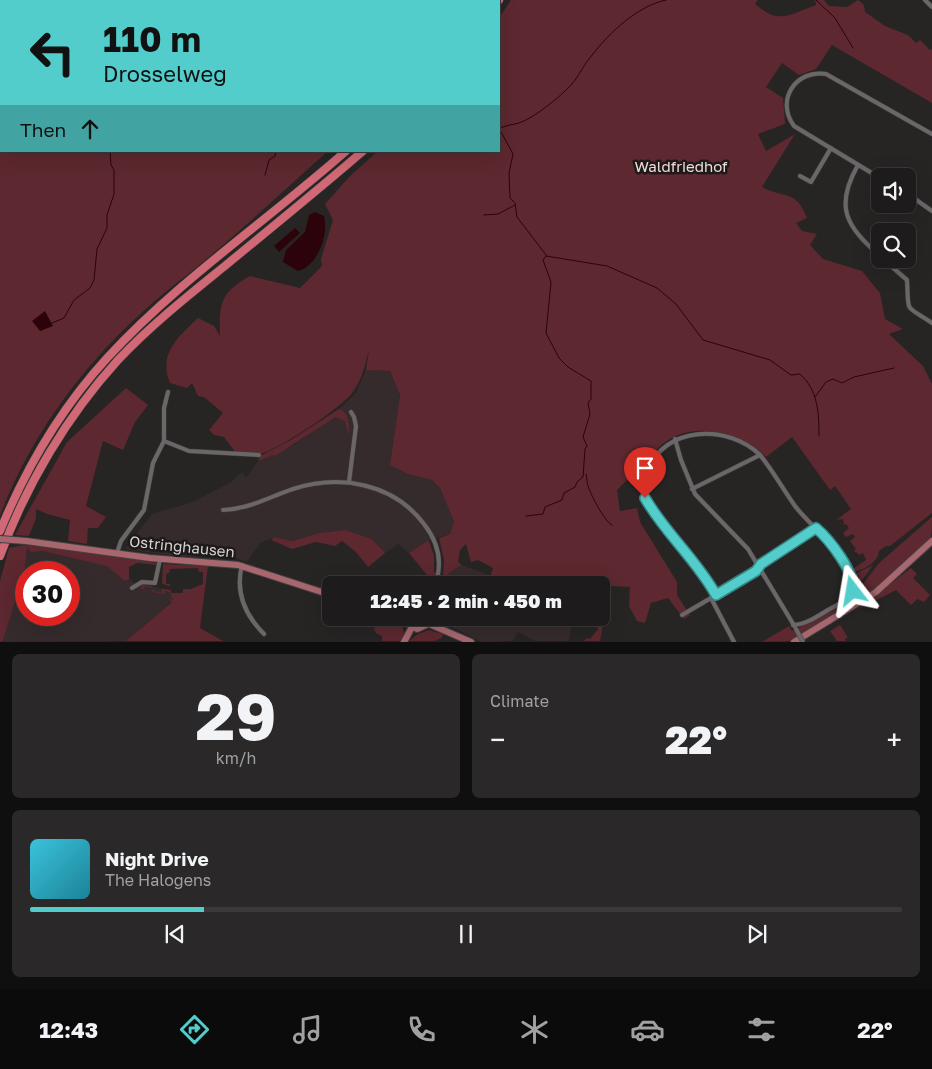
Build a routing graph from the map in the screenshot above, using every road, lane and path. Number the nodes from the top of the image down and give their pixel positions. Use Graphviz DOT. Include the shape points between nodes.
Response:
graph roads {
  1 [pos="925,0"];
  2 [pos="932,7"];
  3 [pos="932,134"];
  4 [pos="831,148"];
  5 [pos="345,152"];
  6 [pos="362,152"];
  7 [pos="858,165"];
  8 [pos="871,173"];
  9 [pos="800,176"];
  10 [pos="916,200"];
  11 [pos="932,211"];
  12 [pos="871,247"];
  13 [pos="894,268"];
  14 [pos="932,316"];
  15 [pos="927,320"];
  16 [pos="932,323"];
  17 [pos="168,392"];
  18 [pos="351,412"];
  19 [pos="675,439"];
  20 [pos="164,441"];
  21 [pos="259,455"];
  22 [pos="760,455"];
  23 [pos="349,482"];
  24 [pos="692,489"];
  25 [pos="224,510"];
  26 [pos="816,528"];
  27 [pos="0,531"];
  28 [pos="0,539"];
  29 [pos="932,541"];
  30 [pos="117,553"];
  31 [pos="0,556"];
  32 [pos="160,559"];
  33 [pos="242,565"];
  34 [pos="759,567"];
  35 [pos="437,576"];
  36 [pos="132,588"];
  37 [pos="322,592"];
  38 [pos="716,595"];
  39 [pos="711,598"];
  40 [pos="682,615"];
  41 [pos="421,626"];
  42 [pos="439,626"];
  43 [pos="794,626"];
  44 [pos="412,627"];
  45 [pos="264,634"];
  46 [pos="404,642"];
  47 [pos="471,642"];
  48 [pos="734,642"];
  49 [pos="794,642"];
  50 [pos="803,642"];
  1 -- 2 [label="street"];
  3 -- 4 [label="street" via="832,76 811,73 797,81 789,92 788,116 799,130"];
  4 -- 7 [label="street"];
  4 -- 9 [label="street" via="811,182"];
  5 -- 27 [label="highway" via="161,306 106,359 47,437"];
  6 -- 31 [label="highway" via="196,289 119,359 75,414 37,474"];
  7 -- 8 [label="street"];
  7 -- 12 [label="street" via="846,190 846,213 855,230"];
  10 -- 11 [label="street"];
  13 -- 15 [label="street" via="906,277 908,306"];
  14 -- 15 [label="street"];
  15 -- 16 [label="street"];
  17 -- 20 [label="street" via="164,408"];
  18 -- 23 [label="street" via="356,426"];
  19 -- 22 [label="street" via="699,434 729,436"];
  19 -- 24 [label="street"];
  19 -- 38 [label="street" via="655,456 649,466 643,488 645,498 659,521 700,568"];
  20 -- 21 [label="street" via="189,451"];
  20 -- 30 [label="street" via="154,463 144,510 121,541"];
  22 -- 24 [label="street"];
  22 -- 26 [label="street" via="796,507"];
  23 -- 25 [label="street" via="305,486 245,508"];
  23 -- 35 [label="street" via="386,493 423,522 433,537 438,554"];
  24 -- 34 [label="street" via="748,549"];
  26 -- 34 [label="street"];
  26 -- 43 [label="street" via="846,566 854,588 848,597 830,609"];
  28 -- 30 [label="main road, Ostringhausen, bridge"];
  29 -- 49 [label="main road" via="876,592"];
  30 -- 32 [label="main road, Ostringhausen"];
  32 -- 33 [label="main road, Ostringhausen"];
  32 -- 36 [label="street" via="155,583 142,582"];
  33 -- 37 [label="main road, Ostringhausen"];
  33 -- 45 [label="street" via="241,598 249,617"];
  34 -- 38 [label="street"];
  34 -- 43 [label="street"];
  38 -- 39 [label="street"];
  39 -- 40 [label="street"];
  39 -- 48 [label="street"];
  41 -- 44 [label="main road"];
  42 -- 47 [label="main road"];
  43 -- 50 [label="street, bridge"];
  44 -- 46 [label="main road"];
}
